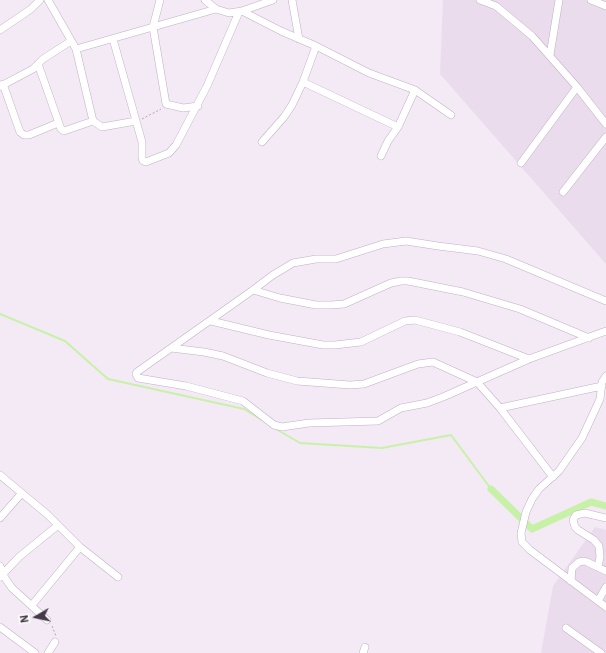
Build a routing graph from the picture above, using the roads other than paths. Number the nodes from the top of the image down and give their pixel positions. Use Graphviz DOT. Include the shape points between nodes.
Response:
graph roads {
  1 [pos="40,0"];
  2 [pos="48,0"];
  3 [pos="160,0"];
  4 [pos="205,0"];
  5 [pos="273,0"];
  6 [pos="292,0"];
  7 [pos="480,0"];
  8 [pos="559,0"];
  9 [pos="591,0"];
  10 [pos="606,6"];
  11 [pos="216,9"];
  12 [pos="241,12"];
  13 [pos="153,27"];
  14 [pos="0,30"];
  15 [pos="299,38"];
  16 [pos="113,39"];
  17 [pos="71,41"];
  18 [pos="316,46"];
  19 [pos="76,49"];
  20 [pos="550,56"];
  21 [pos="38,64"];
  22 [pos="303,82"];
  23 [pos="2,85"];
  24 [pos="577,87"];
  25 [pos="415,90"];
  26 [pos="198,106"];
  27 [pos="451,115"];
  28 [pos="93,121"];
  29 [pos="136,121"];
  30 [pos="58,123"];
  31 [pos="606,124"];
  32 [pos="398,127"];
  33 [pos="606,137"];
  34 [pos="262,142"];
  35 [pos="381,156"];
  36 [pos="521,163"];
  37 [pos="563,192"];
  38 [pos="253,290"];
  39 [pos="606,301"];
  40 [pos="211,321"];
  41 [pos="606,331"];
  42 [pos="588,338"];
  43 [pos="171,348"];
  44 [pos="529,360"];
  45 [pos="606,376"];
  46 [pos="477,382"];
  47 [pos="602,386"];
  48 [pos="500,408"];
  49 [pos="0,475"];
  50 [pos="553,477"];
  51 [pos="21,494"];
  52 [pos="0,518"];
  53 [pos="606,518"];
  54 [pos="57,526"];
  55 [pos="80,548"];
  56 [pos="0,566"];
  57 [pos="598,567"];
  58 [pos="606,571"];
  59 [pos="2,576"];
  60 [pos="118,577"];
  61 [pos="571,580"];
  62 [pos="606,587"];
  63 [pos="598,601"];
  64 [pos="32,605"];
  65 [pos="606,607"];
  66 [pos="47,620"];
  67 [pos="0,627"];
  68 [pos="566,628"];
  69 [pos="55,642"];
  70 [pos="35,653"];
  71 [pos="48,653"];
  72 [pos="601,653"];
  1 -- 14 [label="street"];
  2 -- 17 [label="street"];
  3 -- 13 [label="street"];
  4 -- 11 [label="street"];
  5 -- 12 [label="street"];
  6 -- 15 [label="street"];
  7 -- 20 [label="street" via="496,6 532,36"];
  8 -- 20 [label="street"];
  9 -- 10 [label="street"];
  11 -- 12 [label="street" via="229,13"];
  11 -- 13 [label="street"];
  12 -- 15 [label="street"];
  12 -- 26 [label="street"];
  13 -- 16 [label="street"];
  13 -- 26 [label="street" via="166,104 183,108"];
  15 -- 18 [label="street"];
  16 -- 19 [label="street"];
  16 -- 29 [label="street"];
  17 -- 19 [label="street"];
  17 -- 21 [label="street"];
  18 -- 22 [label="street"];
  18 -- 25 [label="street" via="370,73"];
  19 -- 28 [label="street"];
  20 -- 24 [label="street"];
  21 -- 23 [label="street"];
  21 -- 30 [label="street"];
  22 -- 32 [label="street"];
  22 -- 34 [label="street" via="284,118"];
  23 -- 30 [label="street" via="20,132 24,136"];
  24 -- 31 [label="street"];
  24 -- 36 [label="street"];
  25 -- 27 [label="street"];
  25 -- 32 [label="street"];
  26 -- 29 [label="street" via="173,150 146,162 142,158 142,142"];
  28 -- 29 [label="street" via="102,127"];
  28 -- 30 [label="street" via="64,131"];
  32 -- 35 [label="street"];
  33 -- 37 [label="street"];
  38 -- 39 [label="street" via="273,274 293,263 336,259 384,244 406,241 478,251 506,259"];
  38 -- 40 [label="street"];
  38 -- 42 [label="street" via="316,305 331,306 344,304 391,283 408,281 463,292 520,309"];
  40 -- 43 [label="street"];
  40 -- 44 [label="street" via="269,335 335,345 361,342 405,321 415,320 460,332"];
  41 -- 42 [label="street"];
  42 -- 44 [label="street"];
  43 -- 46 [label="street" via="223,356 267,373 297,381 364,384 418,364 433,362"];
  43 -- 46 [label="street" via="138,372 138,378 186,386 243,401 274,426 282,427 309,423 374,422 401,408 427,402"];
  44 -- 46 [label="street"];
  45 -- 47 [label="street"];
  46 -- 48 [label="street"];
  47 -- 48 [label="street"];
  47 -- 50 [label="street" via="600,399 582,438"];
  48 -- 50 [label="street"];
  49 -- 51 [label="street"];
  50 -- 61 [label="street" via="539,489 532,500 521,537 522,542 530,550"];
  51 -- 52 [label="street"];
  51 -- 54 [label="street"];
  53 -- 57 [label="street" via="585,513 576,515 573,520 575,527 599,546"];
  54 -- 55 [label="street"];
  54 -- 59 [label="street" via="33,544"];
  55 -- 60 [label="street"];
  55 -- 64 [label="street"];
  56 -- 59 [label="street"];
  57 -- 58 [label="street"];
  57 -- 61 [label="street" via="584,561 577,564 572,568"];
  59 -- 64 [label="street"];
  61 -- 63 [label="street"];
  62 -- 63 [label="street"];
  63 -- 65 [label="street"];
  64 -- 66 [label="street"];
  67 -- 70 [label="street"];
  68 -- 72 [label="street"];
  69 -- 71 [label="street"];
}
